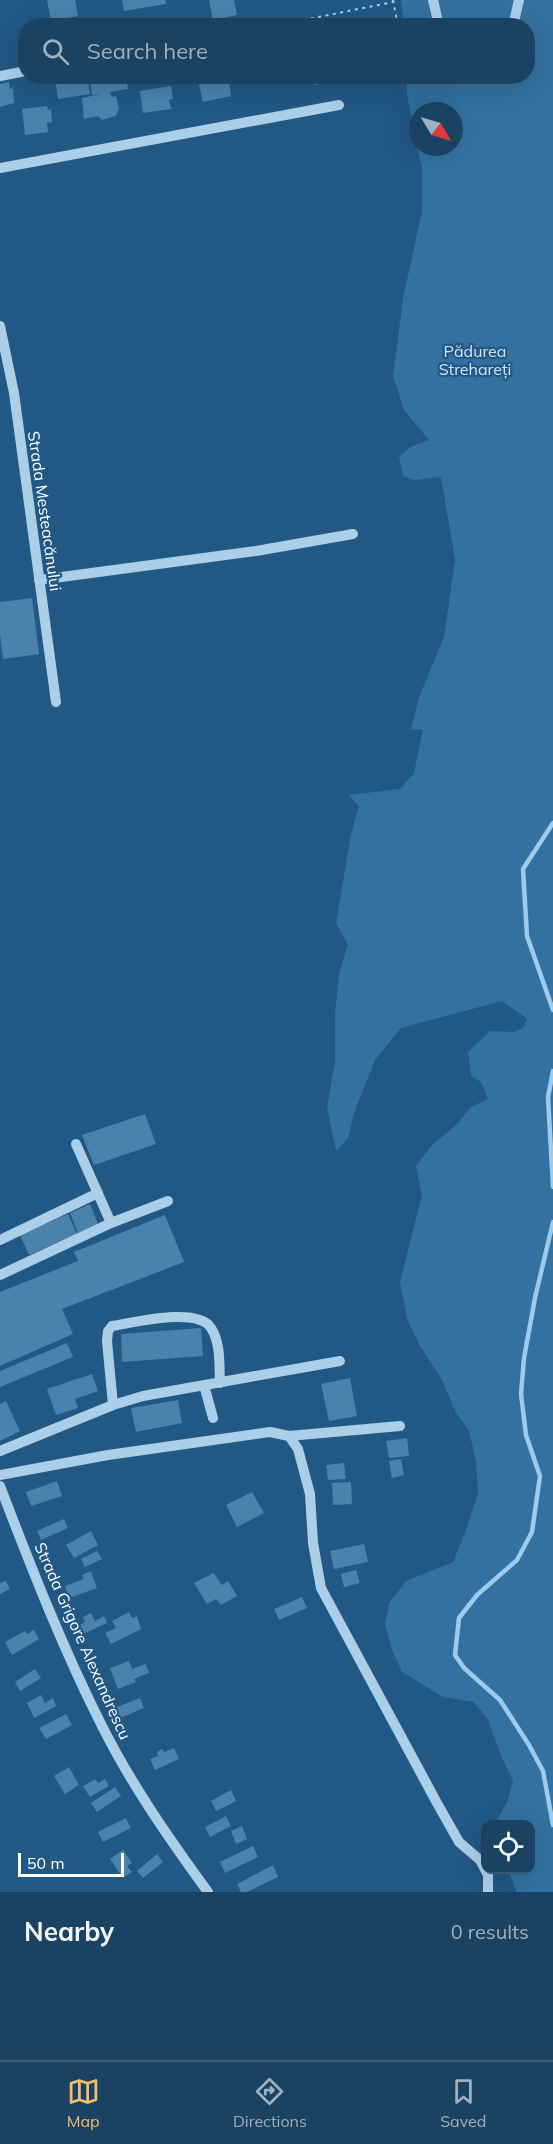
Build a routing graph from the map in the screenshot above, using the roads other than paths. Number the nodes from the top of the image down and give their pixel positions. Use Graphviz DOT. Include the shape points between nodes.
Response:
graph roads {
  1 [pos="433,0"];
  2 [pos="519,0"];
  3 [pos="436,18"];
  4 [pos="515,18"];
  5 [pos="18,72"];
  6 [pos="0,75"];
  7 [pos="339,105"];
  8 [pos="0,168"];
  9 [pos="0,326"];
  10 [pos="353,534"];
  11 [pos="39,580"];
  12 [pos="56,702"];
  13 [pos="76,1144"];
  14 [pos="98,1193"];
  15 [pos="168,1201"];
  16 [pos="111,1223"];
  17 [pos="0,1240"];
  18 [pos="2,1270"];
  19 [pos="340,1361"];
  20 [pos="220,1383"];
  21 [pos="204,1385"];
  22 [pos="112,1405"];
  23 [pos="213,1418"];
  24 [pos="400,1426"];
  25 [pos="289,1436"];
  26 [pos="0,1451"];
  27 [pos="0,1475"];
  28 [pos="0,1486"];
  29 [pos="208,1892"];
  30 [pos="488,1892"];
  1 -- 3 [label="street"];
  2 -- 4 [label="street"];
  5 -- 6 [label="street"];
  7 -- 8 [label="street"];
  9 -- 11 [label="street, Strada Mesteacănului" via="14,393"];
  10 -- 11 [label="street"];
  11 -- 12 [label="street, Strada Mesteacănului"];
  13 -- 14 [label="street"];
  14 -- 16 [label="street"];
  14 -- 17 [label="street"];
  15 -- 16 [label="street"];
  16 -- 18 [label="street"];
  19 -- 20 [label="street"];
  20 -- 21 [label="street"];
  20 -- 22 [label="street" via="219,1353 211,1328 199,1319 164,1317 112,1326 107,1341"];
  21 -- 22 [label="street"];
  21 -- 23 [label="street"];
  22 -- 26 [label="street"];
  24 -- 25 [label="street"];
  25 -- 27 [label="street" via="270,1432"];
  25 -- 30 [label="street" via="298,1449 310,1494 321,1588 436,1803 459,1842 480,1860 488,1875"];
  28 -- 29 [label="street, Strada Grigore Alexandrescu" via="42,1594 102,1728 144,1799"];
}
